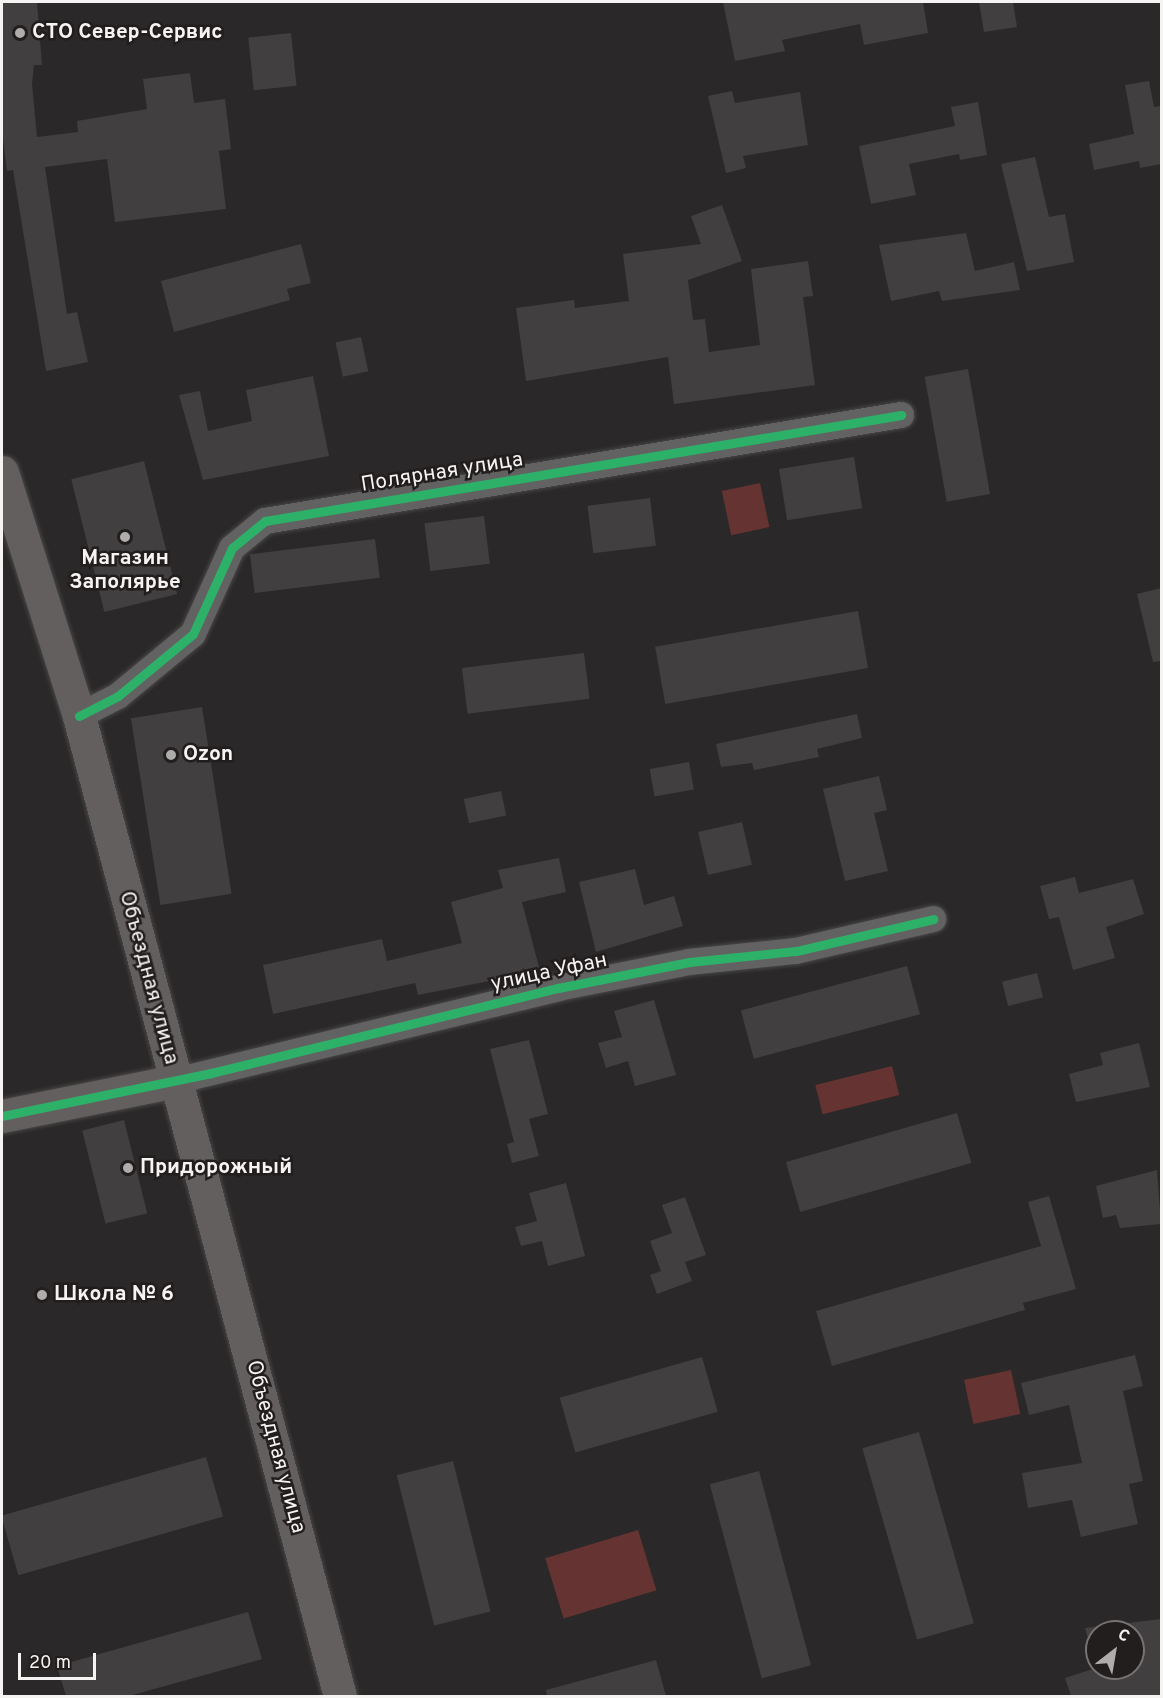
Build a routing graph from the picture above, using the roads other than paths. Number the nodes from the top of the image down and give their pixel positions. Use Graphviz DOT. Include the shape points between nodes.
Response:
graph roads {
  1 [pos="901,415"];
  2 [pos="2,472"];
  3 [pos="79,716"];
  4 [pos="933,919"];
  5 [pos="175,1081"];
  6 [pos="2,1116"];
  7 [pos="340,1696"];
  1 -- 3 [label="street, Полярная улица" via="265,521 232,548 188,639 118,696"];
  2 -- 3 [label="main road, Объездная улица"];
  3 -- 5 [label="main road, Объездная улица"];
  4 -- 5 [label="street, улица Уфан" via="796,951 689,962 558,988"];
  5 -- 6 [label="main road"];
  5 -- 7 [label="main road, Объездная улица"];
}
